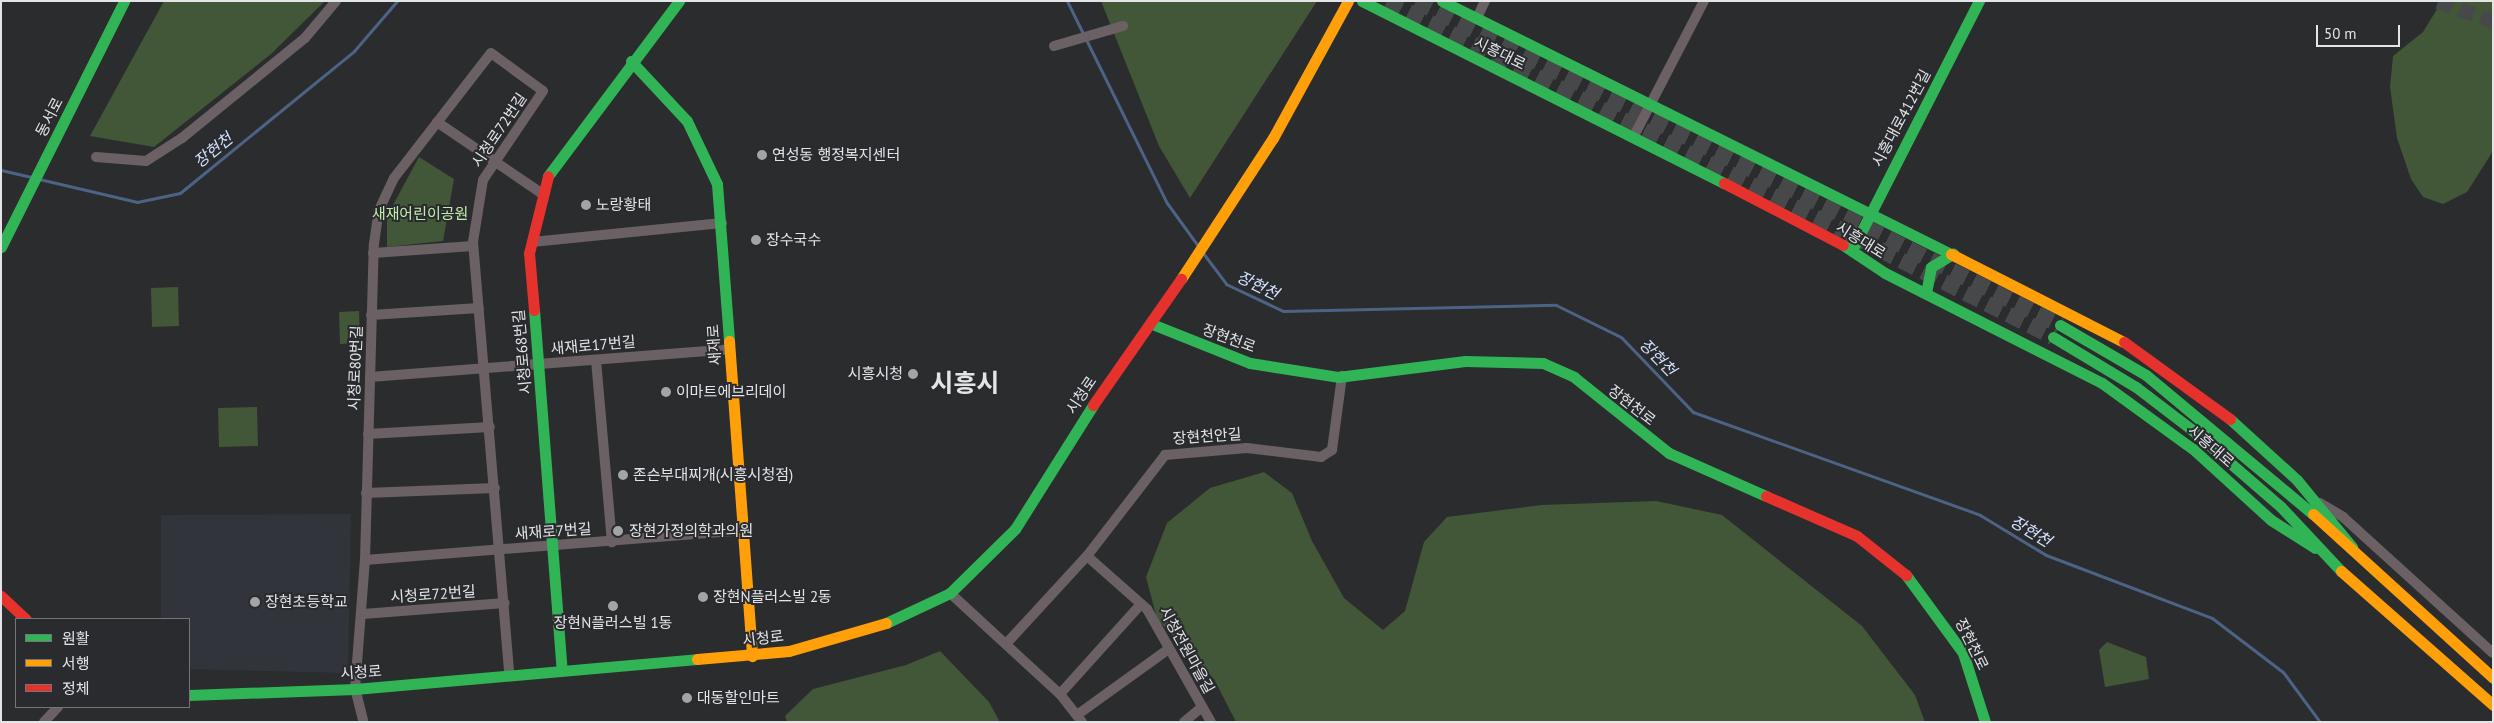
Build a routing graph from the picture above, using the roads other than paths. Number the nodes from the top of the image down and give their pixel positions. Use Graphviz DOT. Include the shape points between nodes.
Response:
graph roads {
  1 [pos="124,1"];
  2 [pos="336,1"];
  3 [pos="679,1"];
  4 [pos="1348,1"];
  5 [pos="1362,1"];
  6 [pos="1442,1"];
  7 [pos="1485,1"];
  8 [pos="1704,1"];
  9 [pos="1979,1"];
  10 [pos="1477,18"];
  11 [pos="1123,26"];
  12 [pos="1054,46"];
  13 [pos="491,53"];
  14 [pos="631,61"];
  15 [pos="1651,106"];
  16 [pos="437,122"];
  17 [pos="1634,136"];
  18 [pos="96,157"];
  19 [pos="494,164"];
  20 [pos="541,193"];
  21 [pos="1868,214"];
  22 [pos="722,223"];
  23 [pos="532,242"];
  24 [pos="473,246"];
  25 [pos="1,247"];
  26 [pos="1852,250"];
  27 [pos="373,253"];
  28 [pos="1953,254"];
  29 [pos="1926,293"];
  30 [pos="479,308"];
  31 [pos="372,315"];
  32 [pos="1152,324"];
  33 [pos="2060,325"];
  34 [pos="2053,337"];
  35 [pos="730,349"];
  36 [pos="596,360"];
  37 [pos="538,365"];
  38 [pos="484,370"];
  39 [pos="1342,376"];
  40 [pos="370,377"];
  41 [pos="490,427"];
  42 [pos="368,434"];
  43 [pos="495,488"];
  44 [pos="366,493"];
  45 [pos="2317,501"];
  46 [pos="743,530"];
  47 [pos="612,542"];
  48 [pos="2352,546"];
  49 [pos="552,547"];
  50 [pos="2315,548"];
  51 [pos="501,550"];
  52 [pos="1087,556"];
  53 [pos="365,560"];
  54 [pos="950,593"];
  55 [pos="1,596"];
  56 [pos="506,603"];
  57 [pos="1141,604"];
  58 [pos="363,614"];
  59 [pos="25,618"];
  60 [pos="1006,644"];
  61 [pos="1168,650"];
  62 [pos="2493,653"];
  63 [pos="2468,654"];
  64 [pos="752,656"];
  65 [pos="562,670"];
  66 [pos="2493,670"];
  67 [pos="509,674"];
  68 [pos="2493,678"];
  69 [pos="2471,688"];
  70 [pos="355,689"];
  71 [pos="190,694"];
  72 [pos="1060,694"];
  73 [pos="2493,705"];
  74 [pos="1202,707"];
  75 [pos="57,708"];
  76 [pos="2493,712"];
  77 [pos="1080,718"];
  78 [pos="363,720"];
  79 [pos="44,722"];
  80 [pos="1184,722"];
  81 [pos="1211,722"];
  82 [pos="1985,722"];
  1 -- 25 [label="street, 동서로"];
  2 -- 18 [label="street" via="306,38 182,138 146,161"];
  3 -- 14 [label="street, 시청로68번길"];
  4 -- 32 [label="street, 시청로" via="1273,138 1210,237 1174,285"];
  5 -- 17 [label="street, 시흥대로"];
  6 -- 10 [label="street, 시흥대로"];
  7 -- 10 [label="street"];
  8 -- 15 [label="street"];
  9 -- 21 [label="street, 시흥대로412번길"];
  10 -- 15 [label="street, 시흥대로"];
  11 -- 12 [label="street"];
  13 -- 16 [label="street, 시청로80번길"];
  13 -- 19 [label="street, 시청로72번길" via="543,91"];
  14 -- 20 [label="street, 시청로68번길" via="550,170"];
  14 -- 22 [label="street, 새재로" via="687,120 717,184"];
  15 -- 17 [label="street"];
  15 -- 21 [label="street, 시흥대로"];
  16 -- 19 [label="street"];
  16 -- 27 [label="street, 시청로80번길" via="394,178 379,210"];
  17 -- 26 [label="street, 시흥대로"];
  19 -- 20 [label="street"];
  19 -- 24 [label="street, 시청로72번길" via="483,180"];
  20 -- 23 [label="street, 시청로68번길"];
  21 -- 26 [label="street, 시흥대로412번길"];
  21 -- 28 [label="street, 시흥대로"];
  22 -- 23 [label="street"];
  22 -- 35 [label="street, 새재로"];
  23 -- 37 [label="street, 시청로68번길"];
  24 -- 27 [label="street"];
  24 -- 30 [label="street, 시청로72번길"];
  26 -- 29 [label="street, 시흥대로"];
  27 -- 31 [label="street, 시청로80번길"];
  28 -- 29 [label="street" via="1931,267"];
  28 -- 45 [label="street, 시흥대로" via="2070,310 2165,369 2227,417"];
  29 -- 50 [label="street, 시흥대로" via="2045,351 2143,409 2271,520"];
  30 -- 31 [label="street"];
  30 -- 38 [label="street, 시청로72번길"];
  31 -- 40 [label="street, 시청로80번길"];
  32 -- 39 [label="street, 장현천로" via="1250,363"];
  32 -- 54 [label="street, 시청로" via="1094,401 1015,529"];
  33 -- 48 [label="street, 시흥대로" via="2146,376"];
  34 -- 50 [label="street, 시흥대로" via="2136,387 2191,429 2281,507"];
  35 -- 36 [label="street, 새재로17번길"];
  35 -- 46 [label="street, 새재로"];
  36 -- 37 [label="street, 새재로17번길"];
  36 -- 47 [label="street"];
  37 -- 38 [label="street, 새재로17번길"];
  37 -- 49 [label="street, 시청로68번길"];
  38 -- 40 [label="street, 새재로17번길"];
  38 -- 41 [label="street, 시청로72번길"];
  39 -- 52 [label="street, 장현천안길" via="1332,450 1321,457 1247,448 1165,455"];
  39 -- 82 [label="street, 장현천로" via="1465,361 1513,361 1543,363 1574,377 1669,453 1856,536 1899,566 1944,621 1963,653"];
  40 -- 42 [label="street, 시청로80번길"];
  41 -- 42 [label="street"];
  41 -- 43 [label="street, 시청로72번길"];
  42 -- 44 [label="street, 시청로80번길"];
  43 -- 44 [label="street"];
  43 -- 51 [label="street, 시청로72번길"];
  44 -- 53 [label="street, 시청로80번길"];
  45 -- 48 [label="street, 시흥대로"];
  45 -- 62 [label="street" via="2343,517"];
  46 -- 47 [label="street, 새재로7번길"];
  46 -- 64 [label="street, 새재로"];
  47 -- 49 [label="street, 새재로7번길"];
  48 -- 63 [label="street, 시흥대로"];
  49 -- 51 [label="street, 새재로7번길"];
  49 -- 65 [label="street, 시청로68번길"];
  50 -- 69 [label="street, 시흥대로"];
  51 -- 53 [label="street, 새재로7번길"];
  51 -- 56 [label="street, 시청로72번길"];
  52 -- 57 [label="street, 시청전원마을길"];
  52 -- 60 [label="street, 장현천안길"];
  53 -- 58 [label="street, 시청로80번길"];
  54 -- 60 [label="street"];
  54 -- 64 [label="street, 시청로" via="872,630"];
  55 -- 59 [label="street"];
  56 -- 58 [label="street, 시청로72번길"];
  56 -- 67 [label="street, 시청로72번길"];
  57 -- 61 [label="street, 시청전원마을길"];
  57 -- 72 [label="street"];
  58 -- 70 [label="street, 시청로80번길"];
  60 -- 72 [label="street"];
  61 -- 74 [label="street, 시청전원마을길"];
  61 -- 77 [label="street"];
  63 -- 66 [label="street, 시흥대로"];
  63 -- 68 [label="street, 시흥대로"];
  64 -- 65 [label="street, 시청로"];
  65 -- 67 [label="street, 시청로"];
  67 -- 70 [label="street, 시청로"];
  69 -- 73 [label="street, 시흥대로"];
  69 -- 76 [label="street, 시흥대로"];
  70 -- 71 [label="street, 시청로"];
  70 -- 78 [label="street, 시청로80번길"];
  72 -- 77 [label="street"];
  74 -- 80 [label="street"];
  74 -- 81 [label="street, 시청전원마을길"];
  75 -- 79 [label="street"];
}
